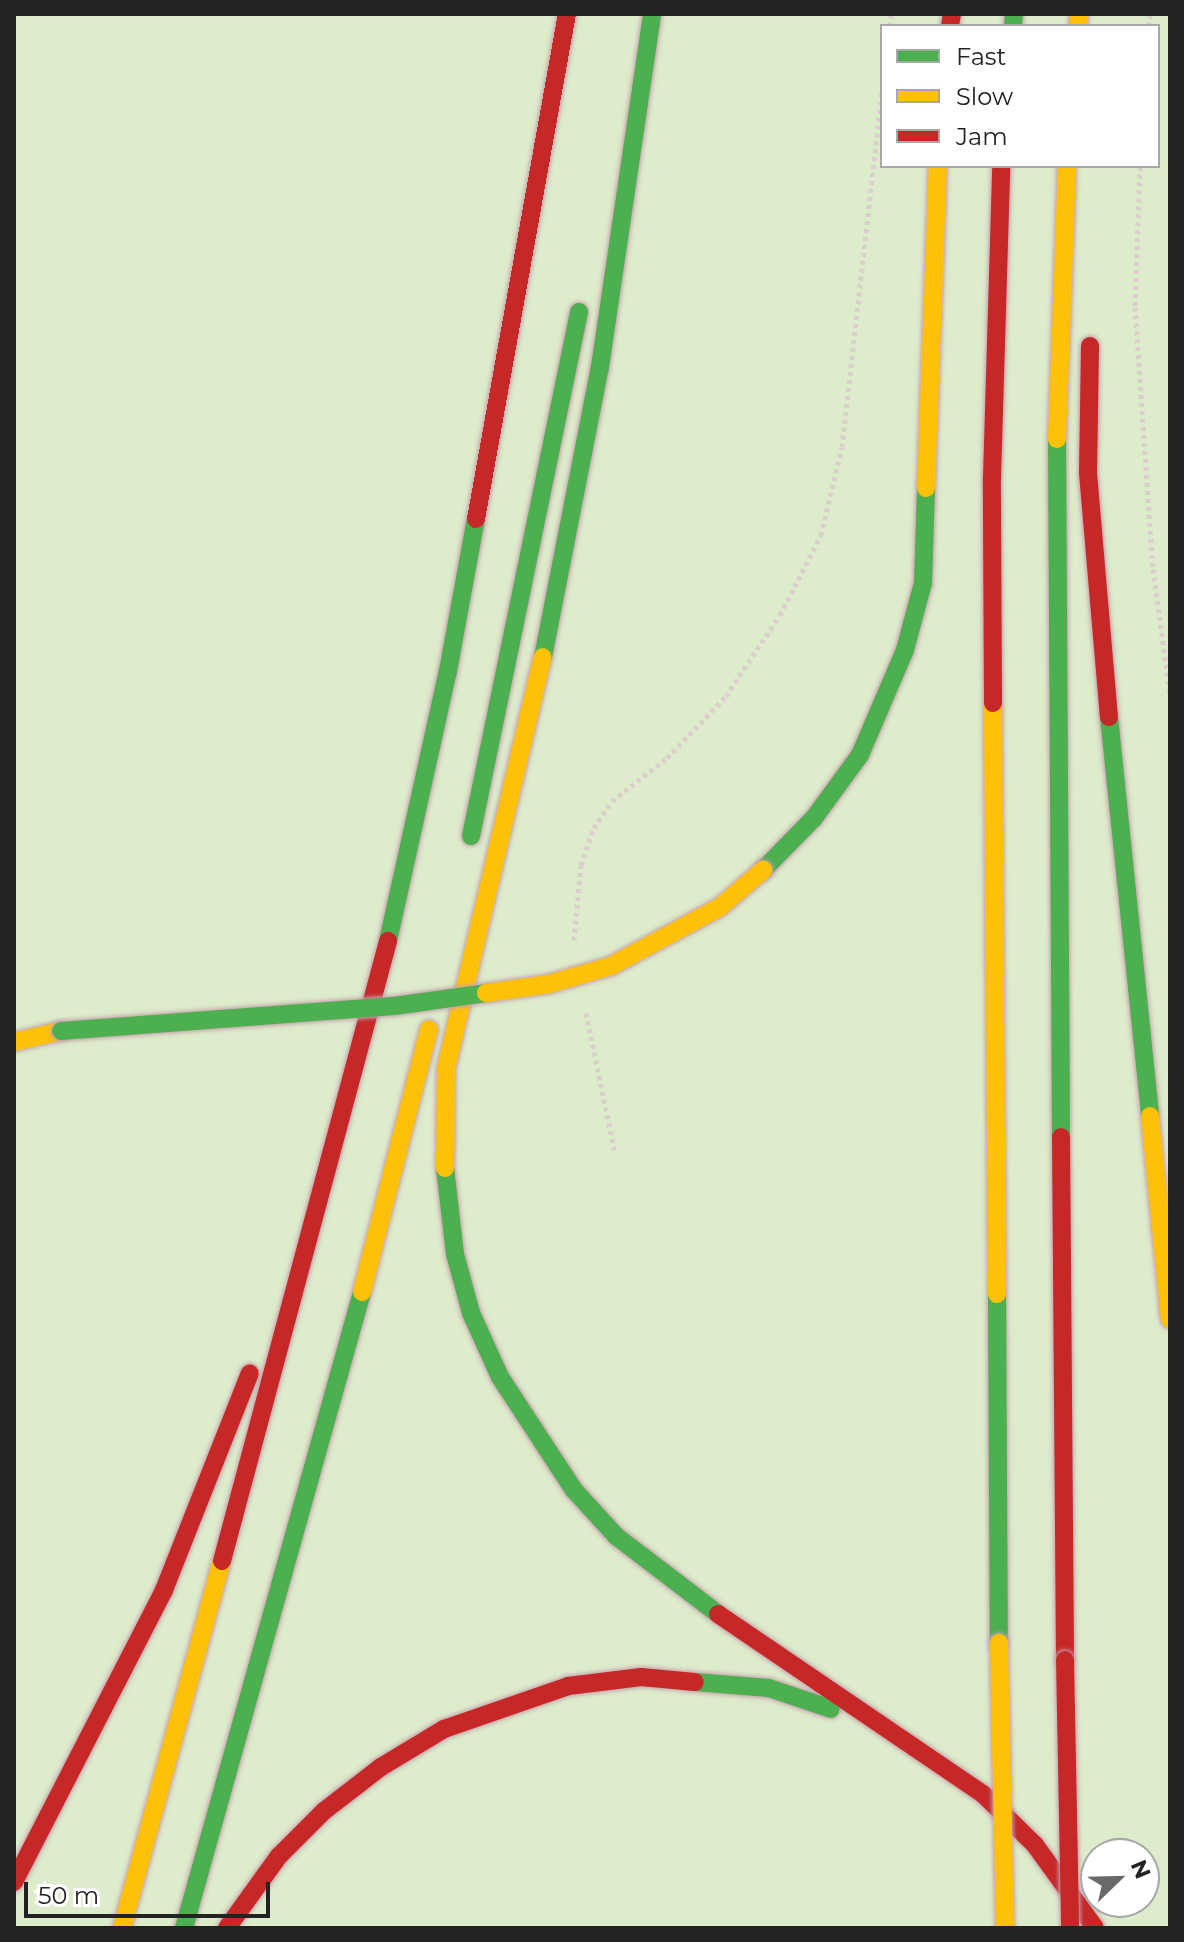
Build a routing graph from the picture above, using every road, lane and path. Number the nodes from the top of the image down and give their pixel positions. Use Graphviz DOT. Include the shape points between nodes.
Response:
graph roads {
  1 [pos="567,14"];
  2 [pos="652,14"];
  3 [pos="880,106"];
  4 [pos="938,168"];
  5 [pos="1001,168"];
  6 [pos="1067,168"];
  7 [pos="1140,168"];
  8 [pos="584,287"];
  9 [pos="1090,322"];
  10 [pos="448,671"];
  11 [pos="1170,695"];
  12 [pos="466,861"];
  13 [pos="574,956"];
  14 [pos="439,982"];
  15 [pos="583,1000"];
  16 [pos="14,1042"];
  17 [pos="615,1153"];
  18 [pos="1170,1319"];
  19 [pos="925,1751"];
  20 [pos="14,1882"];
  21 [pos="122,1928"];
  22 [pos="184,1928"];
  23 [pos="227,1928"];
  24 [pos="1005,1928"];
  25 [pos="1070,1928"];
  26 [pos="1095,1928"];
  1 -- 10 [label="highway"];
  2 -- 19 [label="highway" via="600,367 555,608 446,1069 445,1188 455,1254 471,1313 507,1391 574,1490 616,1536 742,1632"];
  3 -- 13 [label="path" via="842,447 821,535 780,615 726,696 667,758 612,801 594,828 573,910"];
  4 -- 16 [label="highway, bridge" via="923,583 905,650 860,755 814,818 763,870 720,907 670,938 611,966 549,984 394,1006 61,1031"];
  5 -- 24 [label="highway, bridge" via="992,478"];
  6 -- 25 [label="highway, bridge" via="1055,497"];
  7 -- 11 [label="path" via="1135,307 1153,569"];
  8 -- 12 [label="highway"];
  9 -- 18 [label="highway" via="1088,473 1098,605"];
  10 -- 20 [label="highway" via="419,734 308,1181 249,1378 164,1590"];
  10 -- 21 [label="highway" via="364,1044"];
  14 -- 22 [label="highway" via="365,1283"];
  15 -- 17 [label="path"];
  19 -- 23 [label="highway" via="769,1688 641,1677 568,1686 444,1729 381,1767 324,1811 279,1856"];
  19 -- 26 [label="highway" via="983,1794 1035,1845"];
}
